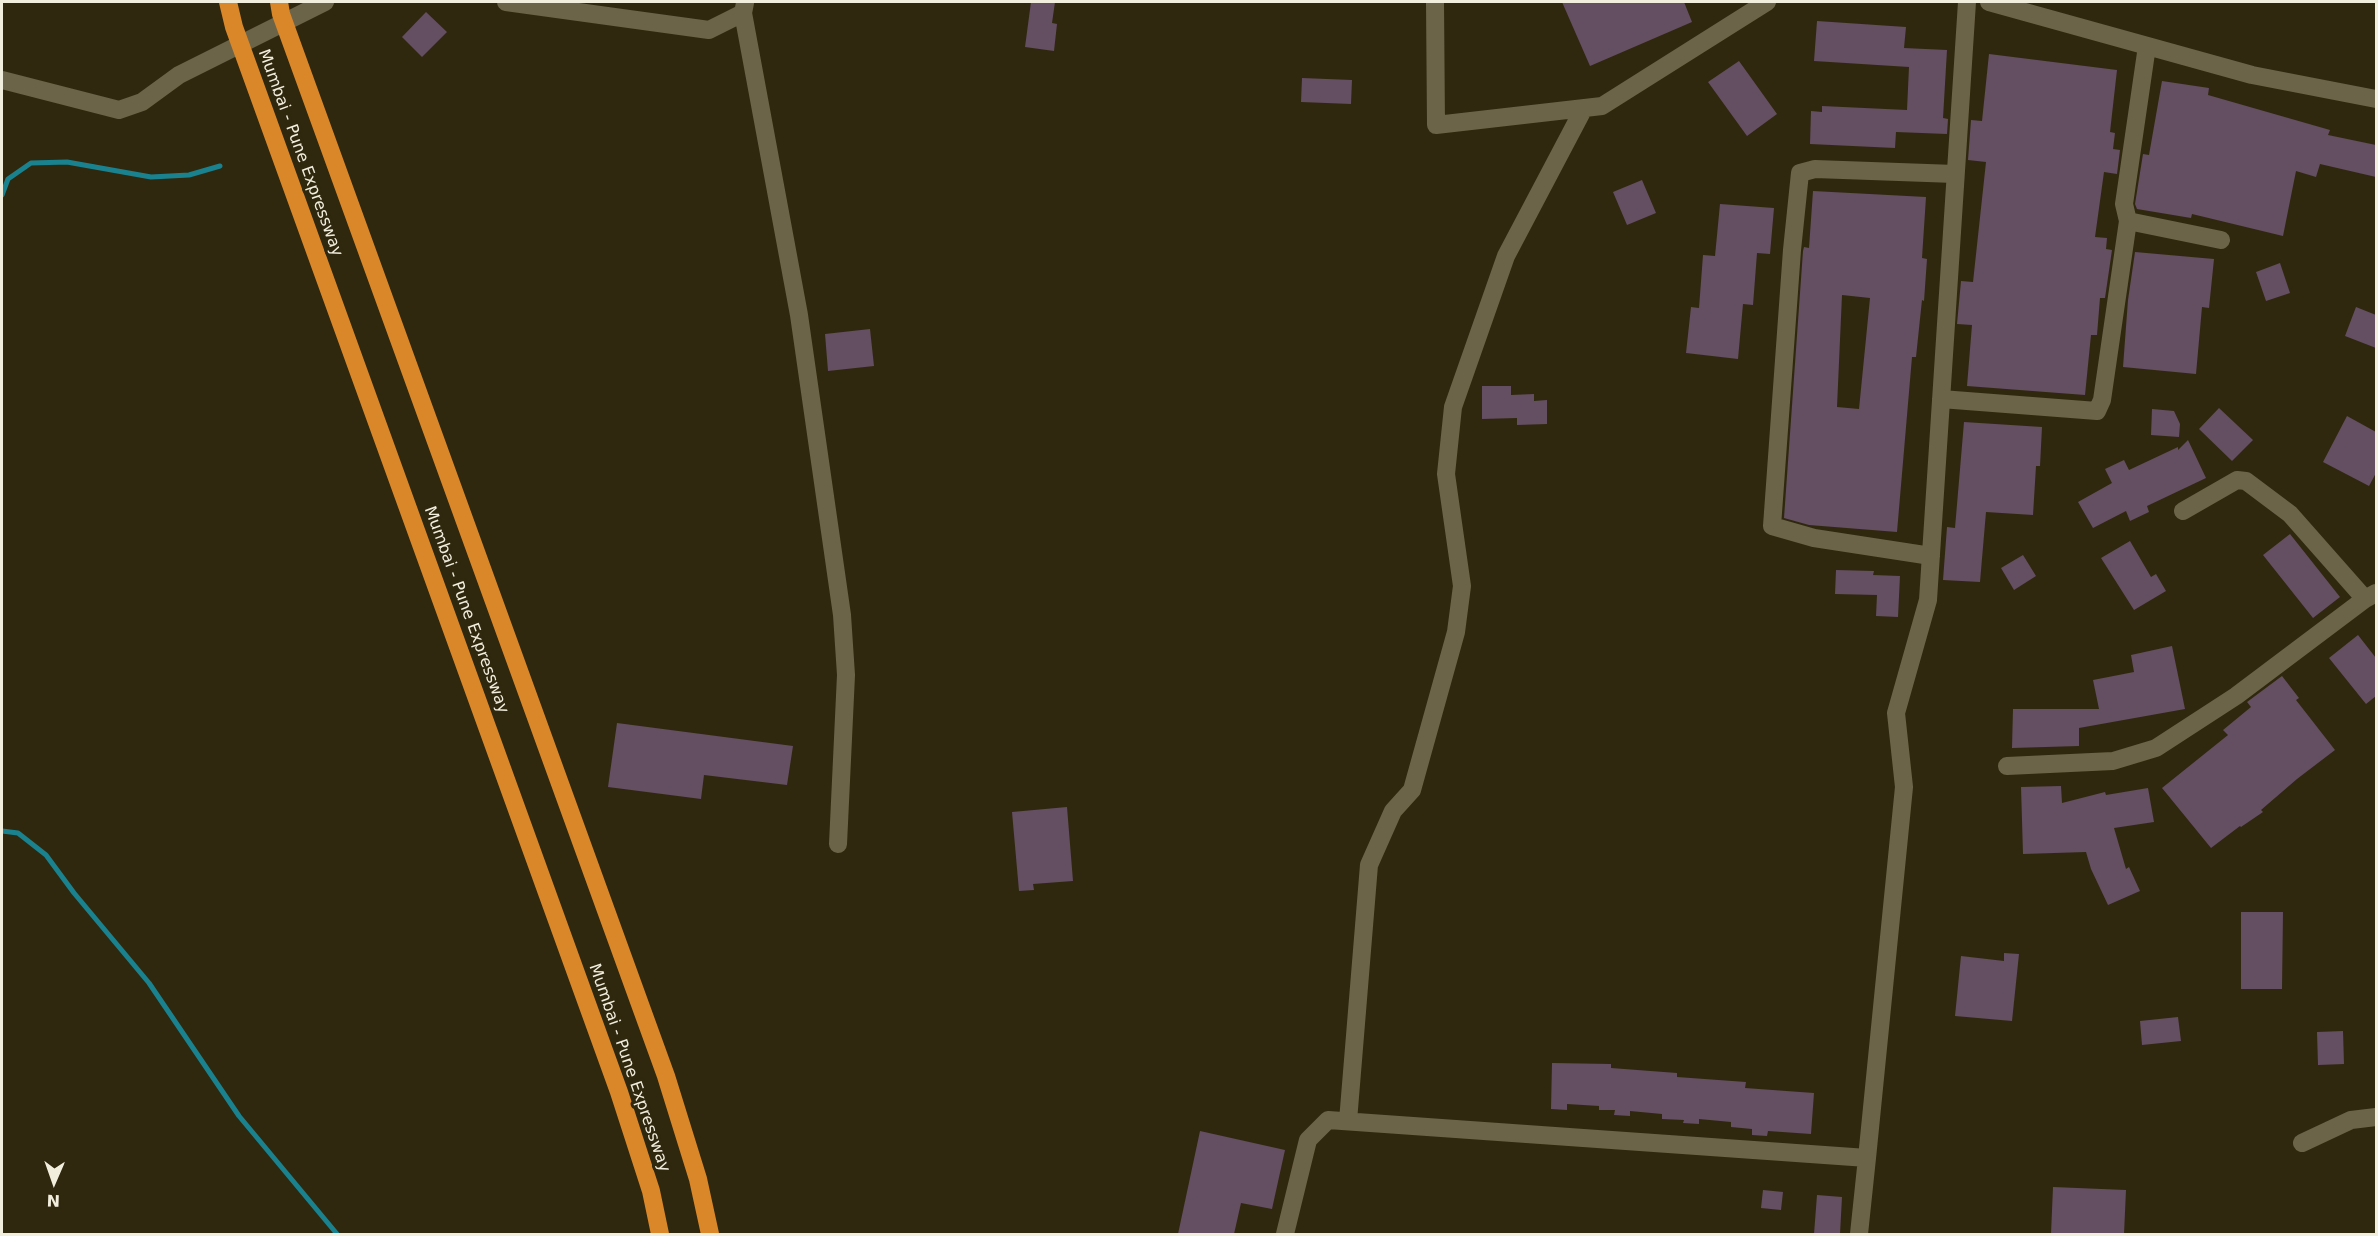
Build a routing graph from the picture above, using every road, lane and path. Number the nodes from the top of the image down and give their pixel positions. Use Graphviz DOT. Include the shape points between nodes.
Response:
graph roads {
  1 [pos="228,2"];
  2 [pos="325,2"];
  3 [pos="506,2"];
  4 [pos="1436,2"];
  5 [pos="1767,2"];
  6 [pos="1967,2"];
  7 [pos="1989,2"];
  8 [pos="744,7"];
  9 [pos="280,8"];
  10 [pos="636,10"];
  11 [pos="2147,46"];
  12 [pos="2,80"];
  13 [pos="2376,99"];
  14 [pos="1584,108"];
  15 [pos="1955,174"];
  16 [pos="2128,221"];
  17 [pos="2221,240"];
  18 [pos="1941,399"];
  19 [pos="2183,511"];
  20 [pos="1931,556"];
  21 [pos="2370,596"];
  22 [pos="2007,766"];
  23 [pos="838,844"];
  24 [pos="2376,1117"];
  25 [pos="1348,1121"];
  26 [pos="2302,1143"];
  27 [pos="1867,1158"];
  28 [pos="660,1234"];
  29 [pos="710,1234"];
  30 [pos="1285,1234"];
  31 [pos="1859,1234"];
  1 -- 28 [label="highway, Mumbai - Pune Expressway" via="275,142 620,1092"];
  2 -- 12 [label="street" via="179,75 142,102 119,110"];
  3 -- 10 [label="street"];
  4 -- 14 [label="street" via="1436,125"];
  5 -- 14 [label="street" via="1602,106"];
  6 -- 15 [label="street"];
  7 -- 11 [label="street"];
  8 -- 10 [label="street" via="709,30"];
  8 -- 23 [label="street" via="799,315 842,615 846,675"];
  9 -- 29 [label="highway, Mumbai - Pune Expressway" via="666,1076 698,1179"];
  11 -- 13 [label="street" via="2252,75"];
  11 -- 16 [label="street" via="2124,204"];
  14 -- 25 [label="street" via="1506,256 1453,407 1446,474 1462,585 1456,632 1412,790 1393,811 1369,866"];
  15 -- 18 [label="street"];
  15 -- 20 [label="street" via="1815,169 1800,173 1772,526 1814,538"];
  16 -- 17 [label="street"];
  16 -- 18 [label="street" via="2102,400 2097,411"];
  18 -- 20 [label="street"];
  19 -- 21 [label="street" via="2237,480 2246,480 2290,514"];
  20 -- 27 [label="street" via="1928,600 1896,713 1904,787"];
  21 -- 22 [label="street" via="2236,696 2156,748 2113,761"];
  24 -- 26 [label="street" via="2351,1120"];
  25 -- 27 [label="street"];
  25 -- 30 [label="street" via="1328,1120 1308,1140"];
  27 -- 31 [label="street"];
}
